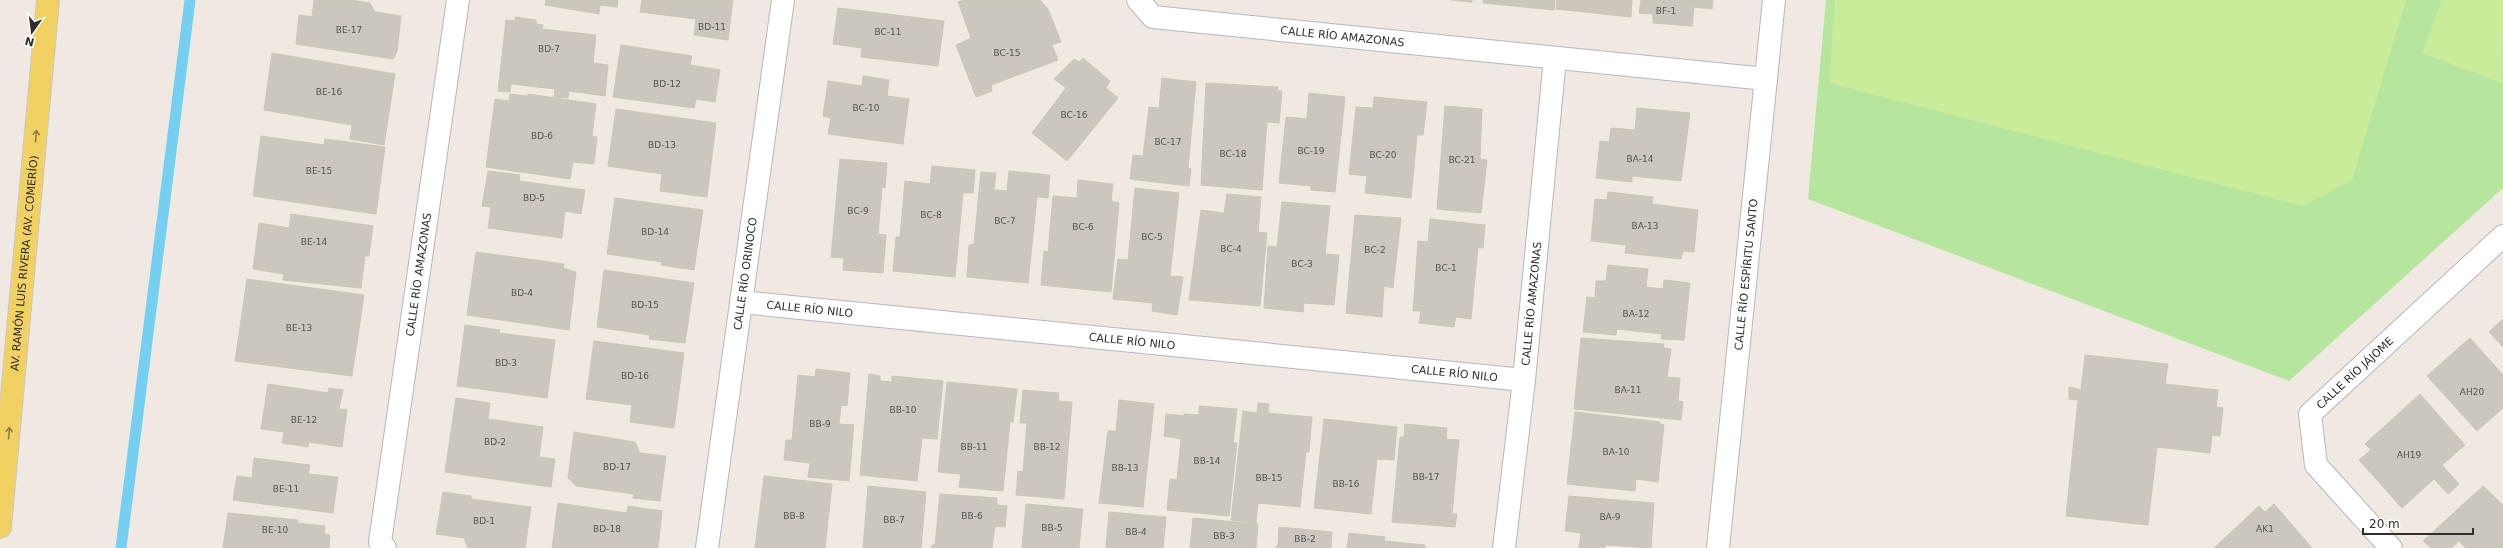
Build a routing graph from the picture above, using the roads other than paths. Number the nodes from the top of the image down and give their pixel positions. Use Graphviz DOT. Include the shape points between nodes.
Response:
graph roads {
  1 [pos="48,0"];
  2 [pos="458,0"];
  3 [pos="783,0"];
  4 [pos="1138,0"];
  5 [pos="1774,0"];
  6 [pos="1555,58"];
  7 [pos="1766,79"];
  8 [pos="2503,236"];
  9 [pos="741,302"];
  10 [pos="1524,380"];
  11 [pos="0,527"];
  12 [pos="385,548"];
  13 [pos="707,548"];
  14 [pos="1504,548"];
  15 [pos="1718,548"];
  16 [pos="2391,548"];
  11 -- 1 [label="main road, AV. RAMÓN LUIS RIVERA (AV. COMERÍO), one-way"];
  2 -- 12 [label="street, CALLE RÍO AMAZONAS" via="380,542"];
  3 -- 9 [label="street, CALLE RÍO ORINOCO"];
  4 -- 6 [label="street, CALLE RÍO AMAZONAS" via="1153,17"];
  5 -- 7 [label="street, CALLE RÍO ESPÍRITU SANTO"];
  6 -- 7 [label="street, CALLE RÍO AMAZONAS"];
  6 -- 10 [label="street, CALLE RÍO AMAZONAS"];
  7 -- 15 [label="street, CALLE RÍO ESPÍRITU SANTO"];
  8 -- 16 [label="street, CALLE RÍO JÁJOME" via="2310,414 2316,465"];
  9 -- 10 [label="street, CALLE RÍO NILO"];
  9 -- 13 [label="street, CALLE RÍO ORINOCO"];
  10 -- 14 [label="street, CALLE RÍO AMAZONAS"];
}
